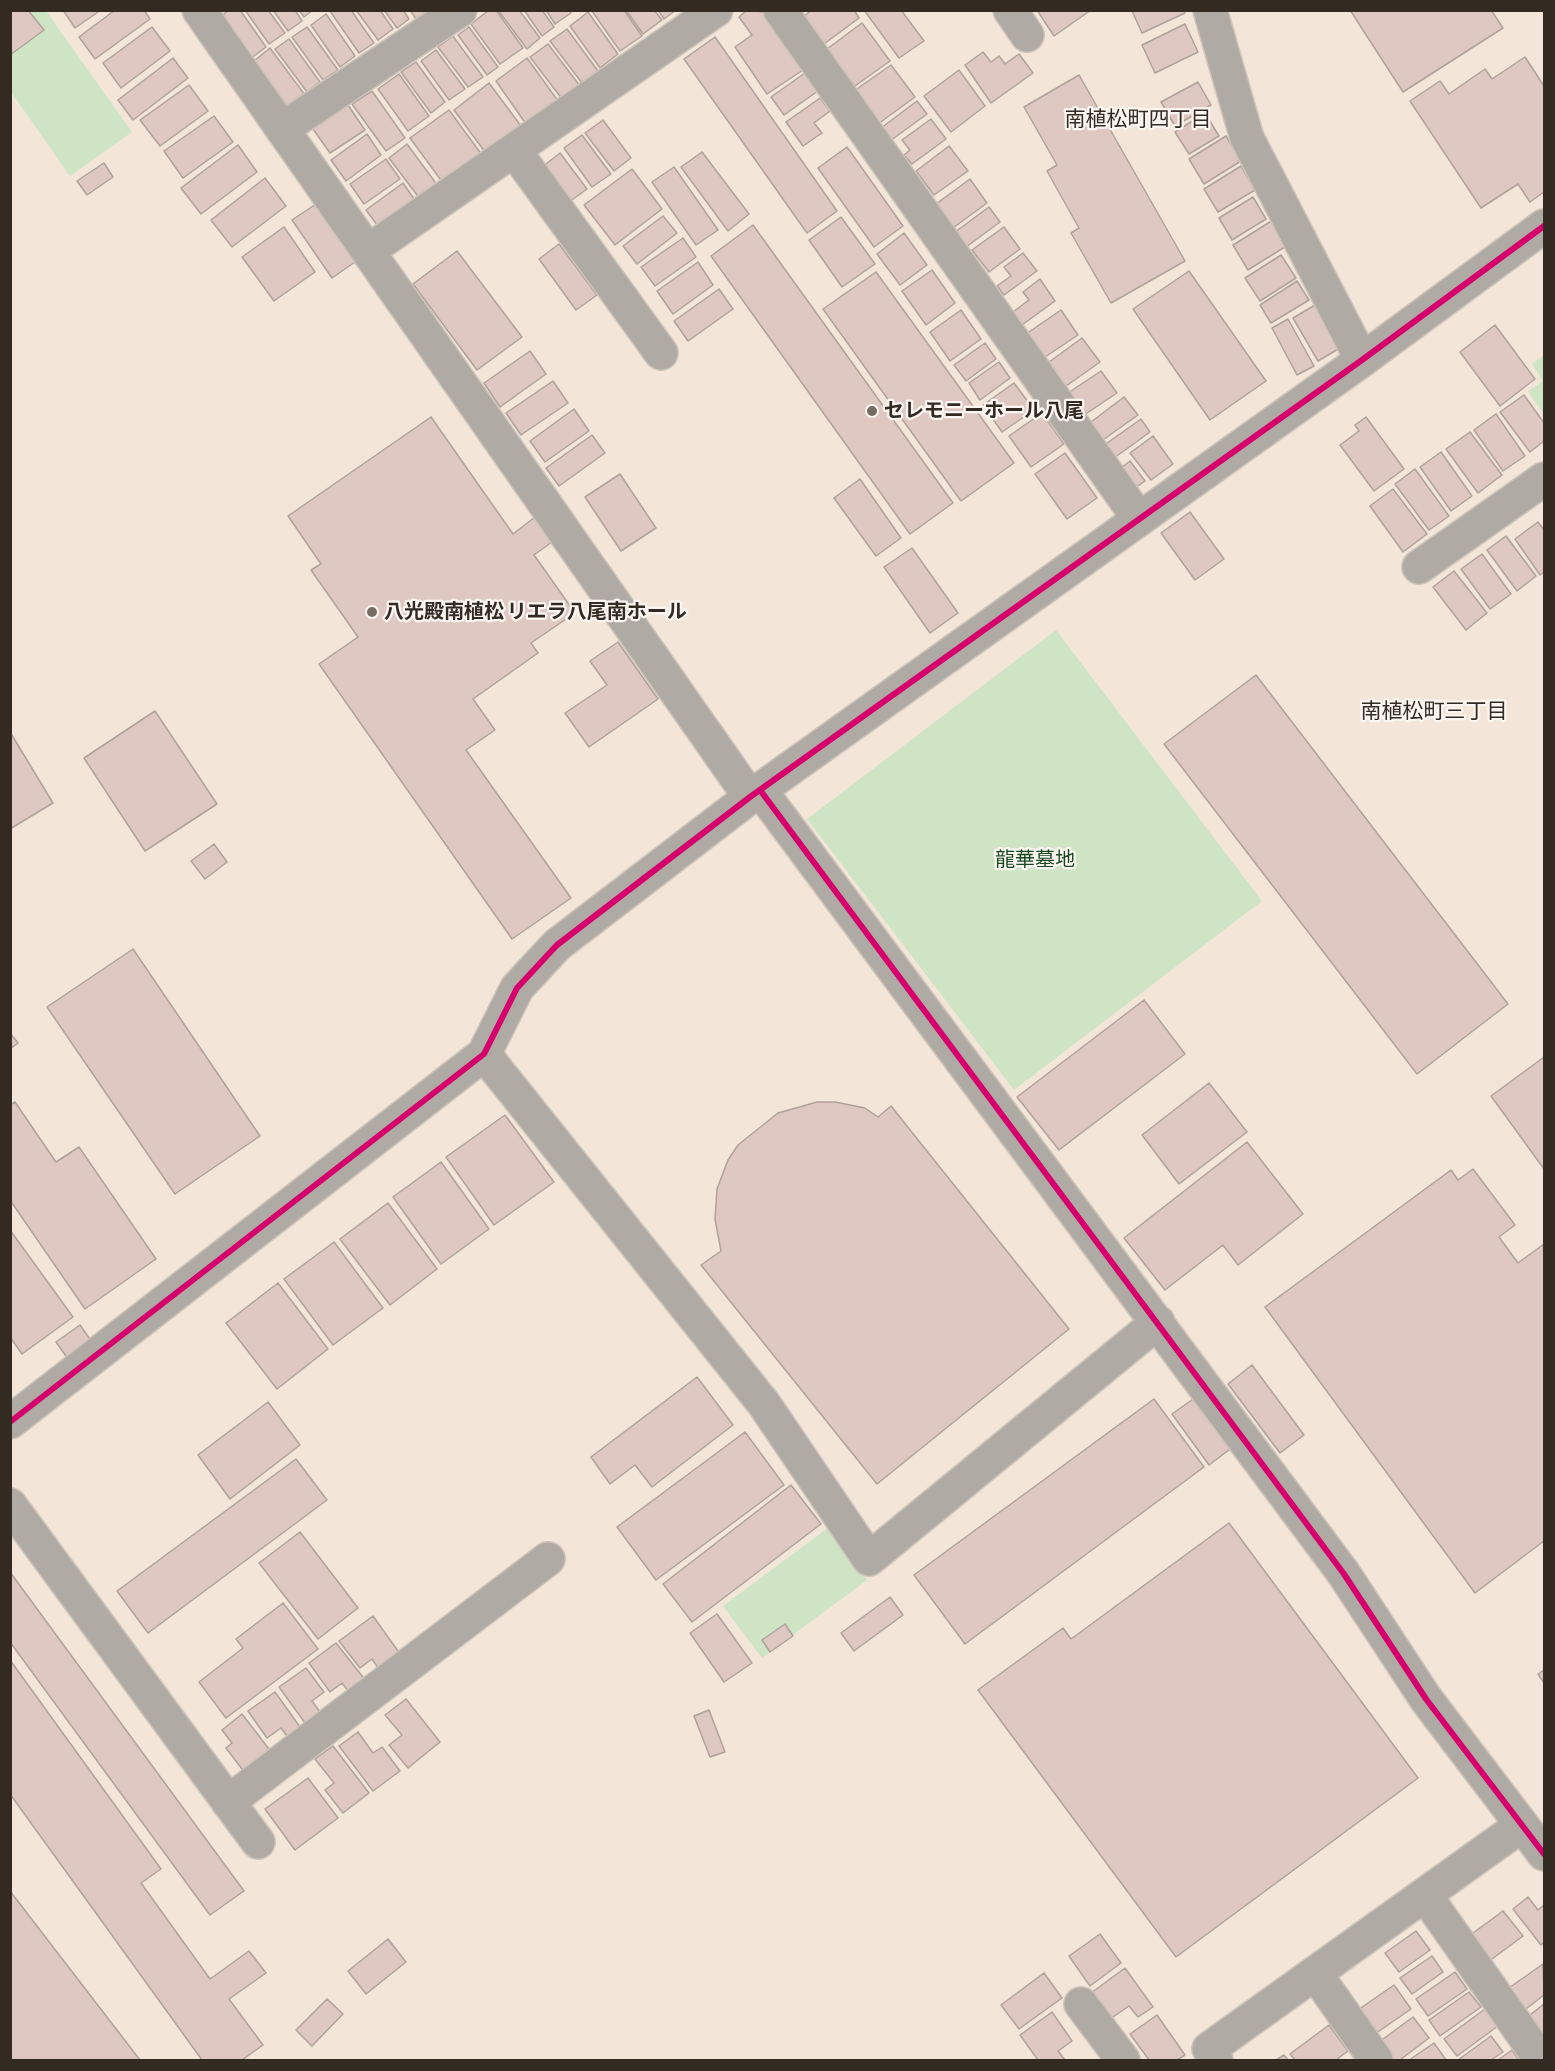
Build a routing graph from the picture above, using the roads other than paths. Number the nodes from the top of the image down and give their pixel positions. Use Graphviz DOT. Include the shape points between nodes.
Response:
graph roads {
  1 [pos="199,10"];
  2 [pos="460,10"];
  3 [pos="716,10"];
  4 [pos="780,10"];
  5 [pos="1210,10"];
  6 [pos="282,129"];
  7 [pos="514,150"];
  8 [pos="1545,226"];
  9 [pos="368,251"];
  10 [pos="661,353"];
  11 [pos="1362,360"];
  12 [pos="1545,479"];
  13 [pos="1139,519"];
  14 [pos="1419,567"];
  15 [pos="755,794"];
  16 [pos="484,1054"];
  17 [pos="1158,1322"];
  18 [pos="10,1422"];
  19 [pos="10,1505"];
  20 [pos="548,1558"];
  21 [pos="228,1802"];
  22 [pos="1522,1825"];
  23 [pos="258,1842"];
  24 [pos="1545,1854"];
  25 [pos="1425,1895"];
  26 [pos="1315,1974"];
  27 [pos="1082,2004"];
  28 [pos="1214,2060"];
  29 [pos="1123,2061"];
  30 [pos="1376,2061"];
  31 [pos="1541,2061"];
  1 -- 6 [label="street"];
  2 -- 6 [label="street"];
  3 -- 7 [label="street"];
  4 -- 13 [label="street"];
  5 -- 11 [label="street" via="1246,138"];
  6 -- 9 [label="street"];
  7 -- 9 [label="street"];
  7 -- 10 [label="street"];
  8 -- 11 [label="street"];
  9 -- 15 [label="street"];
  11 -- 13 [label="street"];
  12 -- 14 [label="street"];
  13 -- 15 [label="street"];
  15 -- 16 [label="street" via="556,945 517,988"];
  15 -- 17 [label="street"];
  16 -- 17 [label="street" via="764,1404 869,1559"];
  16 -- 18 [label="street"];
  17 -- 22 [label="street" via="1344,1574 1426,1699"];
  19 -- 21 [label="street"];
  20 -- 21 [label="street"];
  21 -- 23 [label="street"];
  22 -- 24 [label="street"];
  22 -- 25 [label="street"];
  25 -- 26 [label="street"];
  25 -- 31 [label="street"];
  26 -- 28 [label="street" via="1209,2049"];
  26 -- 30 [label="street"];
  27 -- 29 [label="street"];
}
